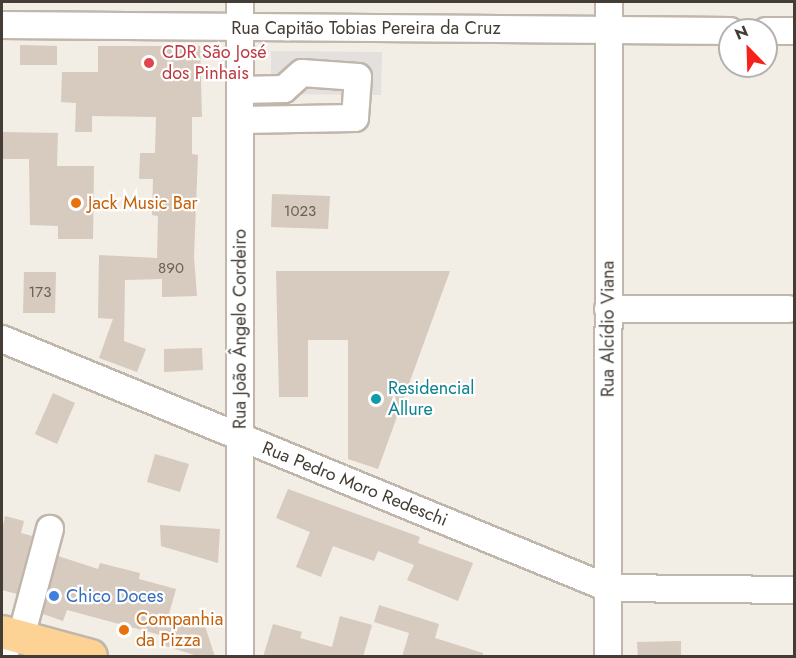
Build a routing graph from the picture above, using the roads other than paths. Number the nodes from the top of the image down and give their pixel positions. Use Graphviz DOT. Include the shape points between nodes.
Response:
graph roads {
  1 [pos="240,2"];
  2 [pos="609,2"];
  3 [pos="2,26"];
  4 [pos="240,27"];
  5 [pos="609,30"];
  6 [pos="718,31"];
  7 [pos="778,31"];
  8 [pos="795,31"];
  9 [pos="240,90"];
  10 [pos="240,120"];
  11 [pos="609,309"];
  12 [pos="788,309"];
  13 [pos="2,339"];
  14 [pos="240,437"];
  15 [pos="50,529"];
  16 [pos="608,588"];
  17 [pos="795,590"];
  18 [pos="9,640"];
  19 [pos="91,657"];
  20 [pos="240,657"];
  21 [pos="608,657"];
  1 -- 4 [label="street, Rua João Ângelo Cordeiro"];
  2 -- 5 [label="street, Rua Alcídio Viana"];
  3 -- 4 [label="street, Rua Capitão Tobias Pereira da Cruz"];
  4 -- 5 [label="street, Rua Capitão Tobias Pereira da Cruz"];
  4 -- 9 [label="street, Rua João Ângelo Cordeiro"];
  5 -- 6 [label="street, Rua Capitão Tobias Pereira da Cruz"];
  5 -- 11 [label="street, Rua Alcídio Viana"];
  7 -- 8 [label="street"];
  9 -- 10 [label="street, Rua João Ângelo Cordeiro"];
  9 -- 10 [label="street" via="284,89 302,73 358,77 355,118"];
  10 -- 14 [label="street, Rua João Ângelo Cordeiro"];
  11 -- 12 [label="street"];
  11 -- 16 [label="street, Rua Alcídio Viana"];
  13 -- 14 [label="street, Rua Pedro Moro Redeschi"];
  14 -- 16 [label="street, Rua Pedro Moro Redeschi"];
  14 -- 20 [label="street, Rua João Ângelo Cordeiro"];
  15 -- 18 [label="street"];
  16 -- 17 [label="street"];
  16 -- 21 [label="street, Rua Alcídio Viana"];
  18 -- 19 [label="main road"];
}
